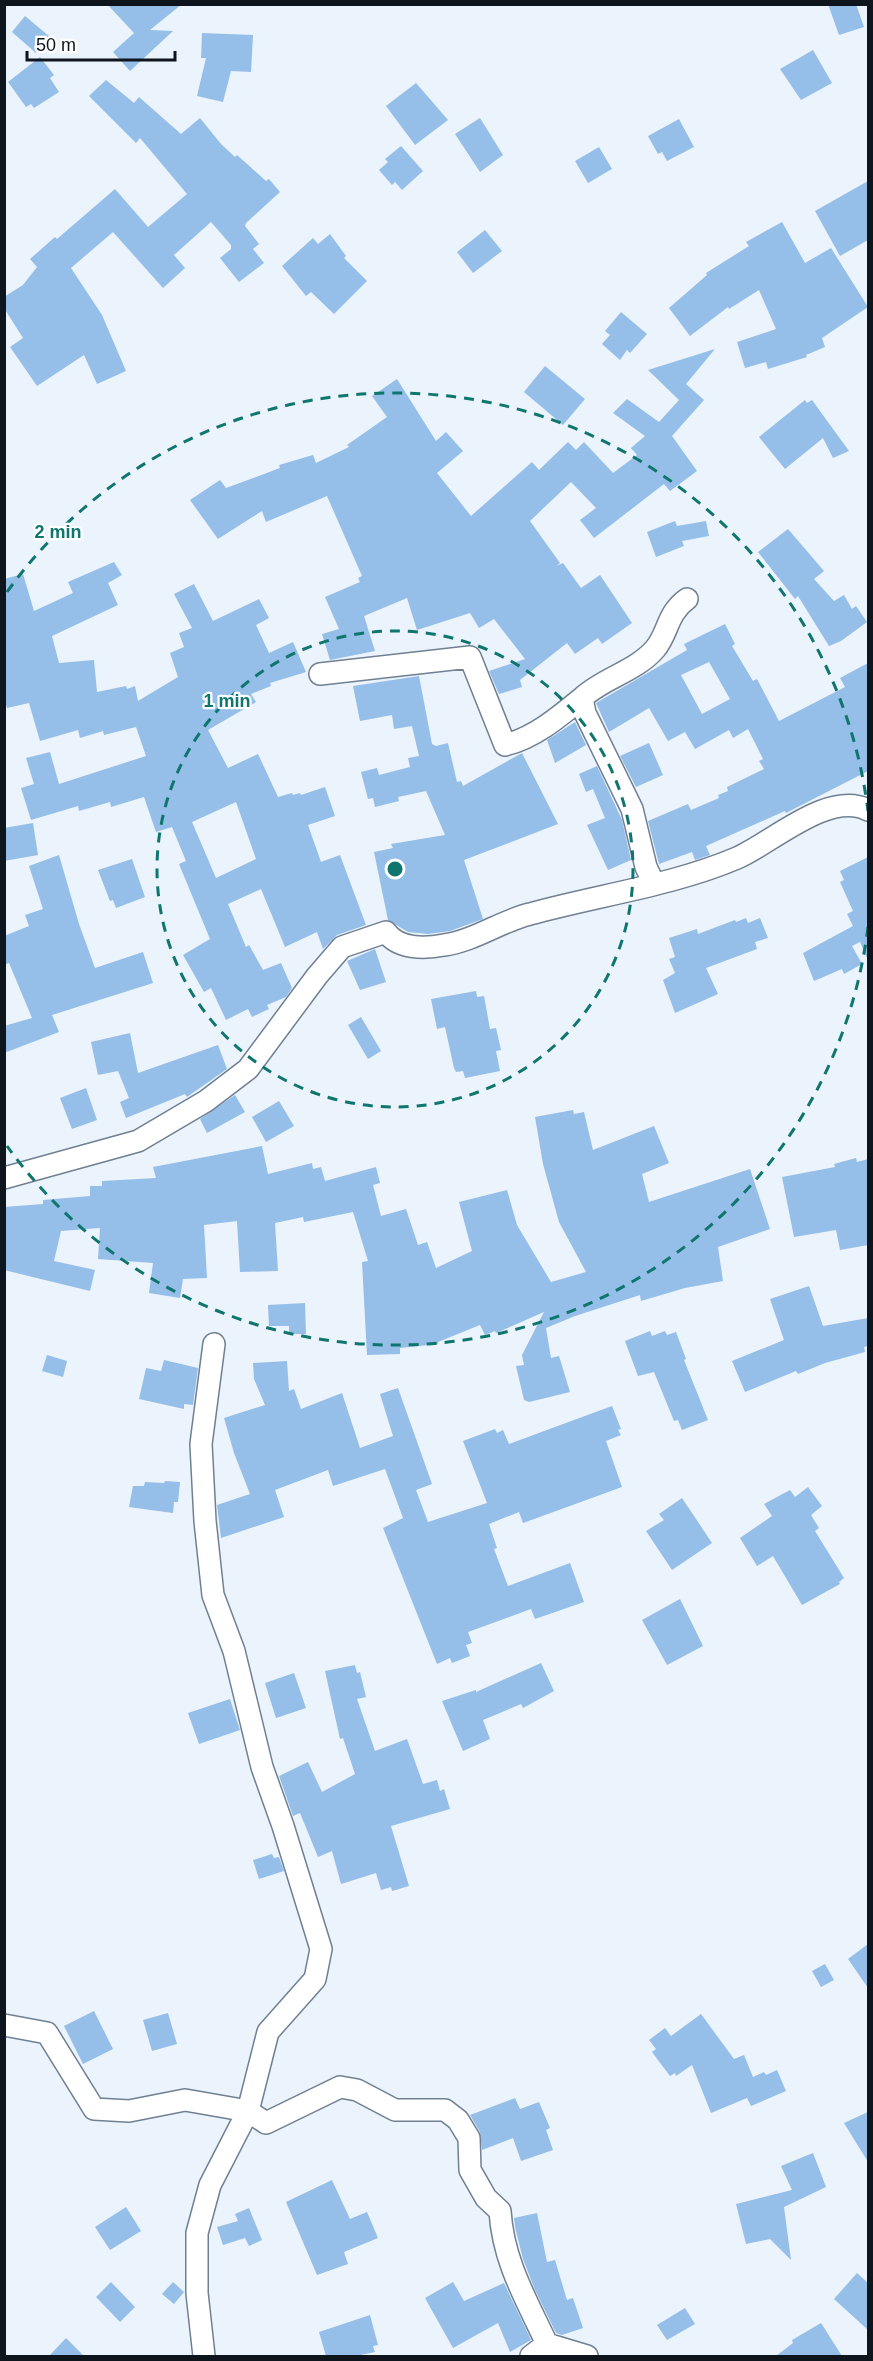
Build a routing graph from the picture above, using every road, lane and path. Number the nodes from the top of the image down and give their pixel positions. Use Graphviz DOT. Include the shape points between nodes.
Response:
graph roads {
  1 [pos="687,599"];
  2 [pos="320,674"];
  3 [pos="582,698"];
  4 [pos="868,810"];
  5 [pos="654,884"];
  6 [pos="4,1178"];
  7 [pos="214,1344"];
  8 [pos="4,2025"];
  9 [pos="248,2111"];
  10 [pos="539,2350"];
  11 [pos="204,2356"];
  12 [pos="587,2356"];
  1 -- 3 [label="street" via="668,621 656,649 631,668 596,685"];
  2 -- 3 [label="street" via="470,657 505,745 518,742 557,719"];
  3 -- 5 [label="street" via="585,713 632,810"];
  4 -- 5 [label="street" via="861,806 837,806 783,830 738,858"];
  5 -- 6 [label="street" via="528,914 445,945 399,945 386,932 342,947 248,1069 228,1087 138,1141"];
  7 -- 9 [label="street" via="201,1444 204,1521 213,1595 234,1651 262,1767 321,1949 315,1979 268,2032"];
  8 -- 9 [label="street" via="47,2033 94,2109 129,2111 185,2100"];
  9 -- 10 [label="street" via="266,2123 340,2087 357,2090 395,2110 445,2110 458,2120 469,2138 470,2170 486,2198 500,2211 502,2239"];
  9 -- 11 [label="street" via="210,2185 197,2234 197,2293"];
  10 -- 12 [label="street"];
}
